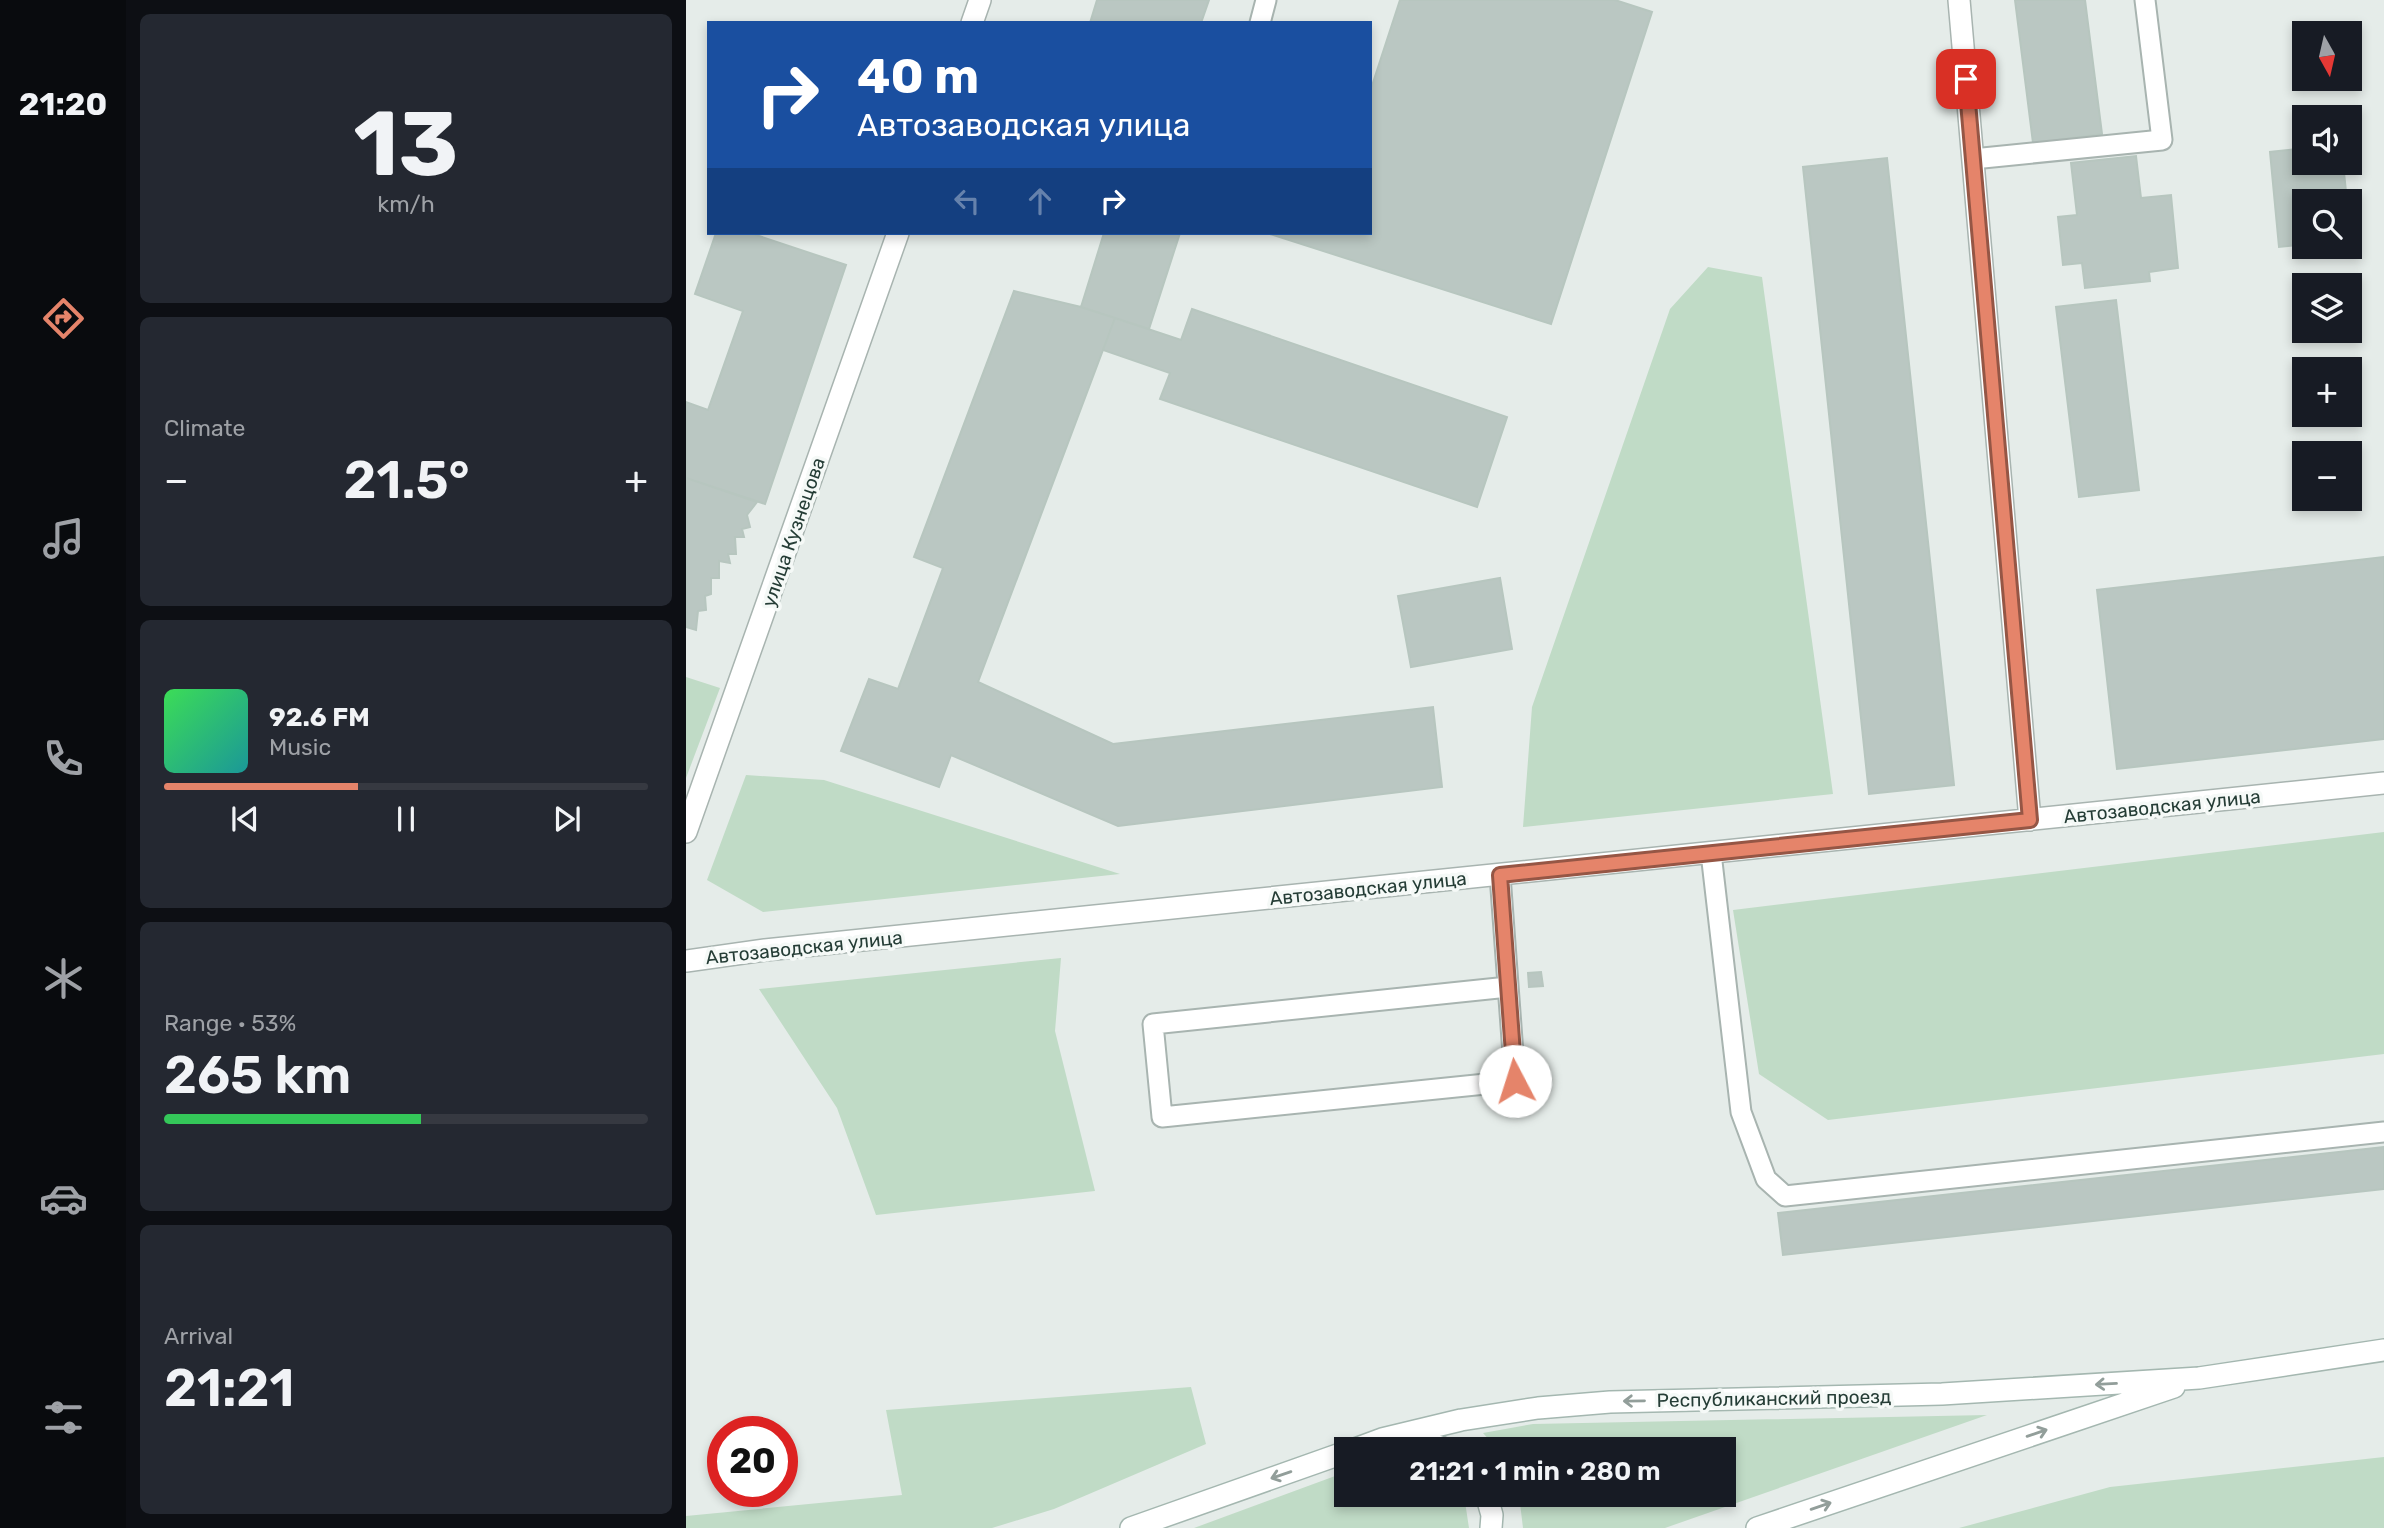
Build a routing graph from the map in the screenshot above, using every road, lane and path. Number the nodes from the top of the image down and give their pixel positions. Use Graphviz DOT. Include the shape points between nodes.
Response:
graph roads {
  1 [pos="980,0"];
  2 [pos="1266,0"];
  3 [pos="1959,0"];
  4 [pos="2145,0"];
  5 [pos="973,21"];
  6 [pos="1261,21"];
  7 [pos="1973,159"];
  8 [pos="897,235"];
  9 [pos="2384,783"];
  10 [pos="2030,820"];
  11 [pos="686,832"];
  12 [pos="1711,853"];
  13 [pos="1500,875"];
  14 [pos="686,961"];
  15 [pos="1508,987"];
  16 [pos="2384,1132"];
  17 [pos="2384,1350"];
  18 [pos="2199,1378"];
  19 [pos="1390,1437"];
  20 [pos="1334,1456"];
  21 [pos="1490,1507"];
  22 [pos="1131,1528"];
  23 [pos="1491,1528"];
  24 [pos="1757,1528"];
  1 -- 5 [label="street"];
  2 -- 6 [label="lane"];
  3 -- 7 [label="street"];
  4 -- 7 [label="lane" via="2162,140"];
  7 -- 10 [label="street"];
  8 -- 11 [label="street, улица Кузнецова"];
  9 -- 10 [label="street, Автозаводская улица"];
  10 -- 12 [label="street, Автозаводская улица"];
  12 -- 13 [label="street, Автозаводская улица"];
  12 -- 16 [label="lane" via="1741,1112 1766,1179 1785,1196"];
  13 -- 14 [label="street, Автозаводская улица"];
  13 -- 15 [label="lane"];
  15 -- 15 [label="lane" via="1515,1081 1162,1117 1153,1024"];
  17 -- 18 [label="street, Республиканский проезд"];
  18 -- 19 [label="street, Республиканский проезд, one-way" via="1942,1394 1610,1402 1461,1420"];
  24 -- 18 [label="street, Республиканский проезд, one-way"];
  20 -- 22 [label="street, one-way"];
  21 -- 23 [label="street"];
}
